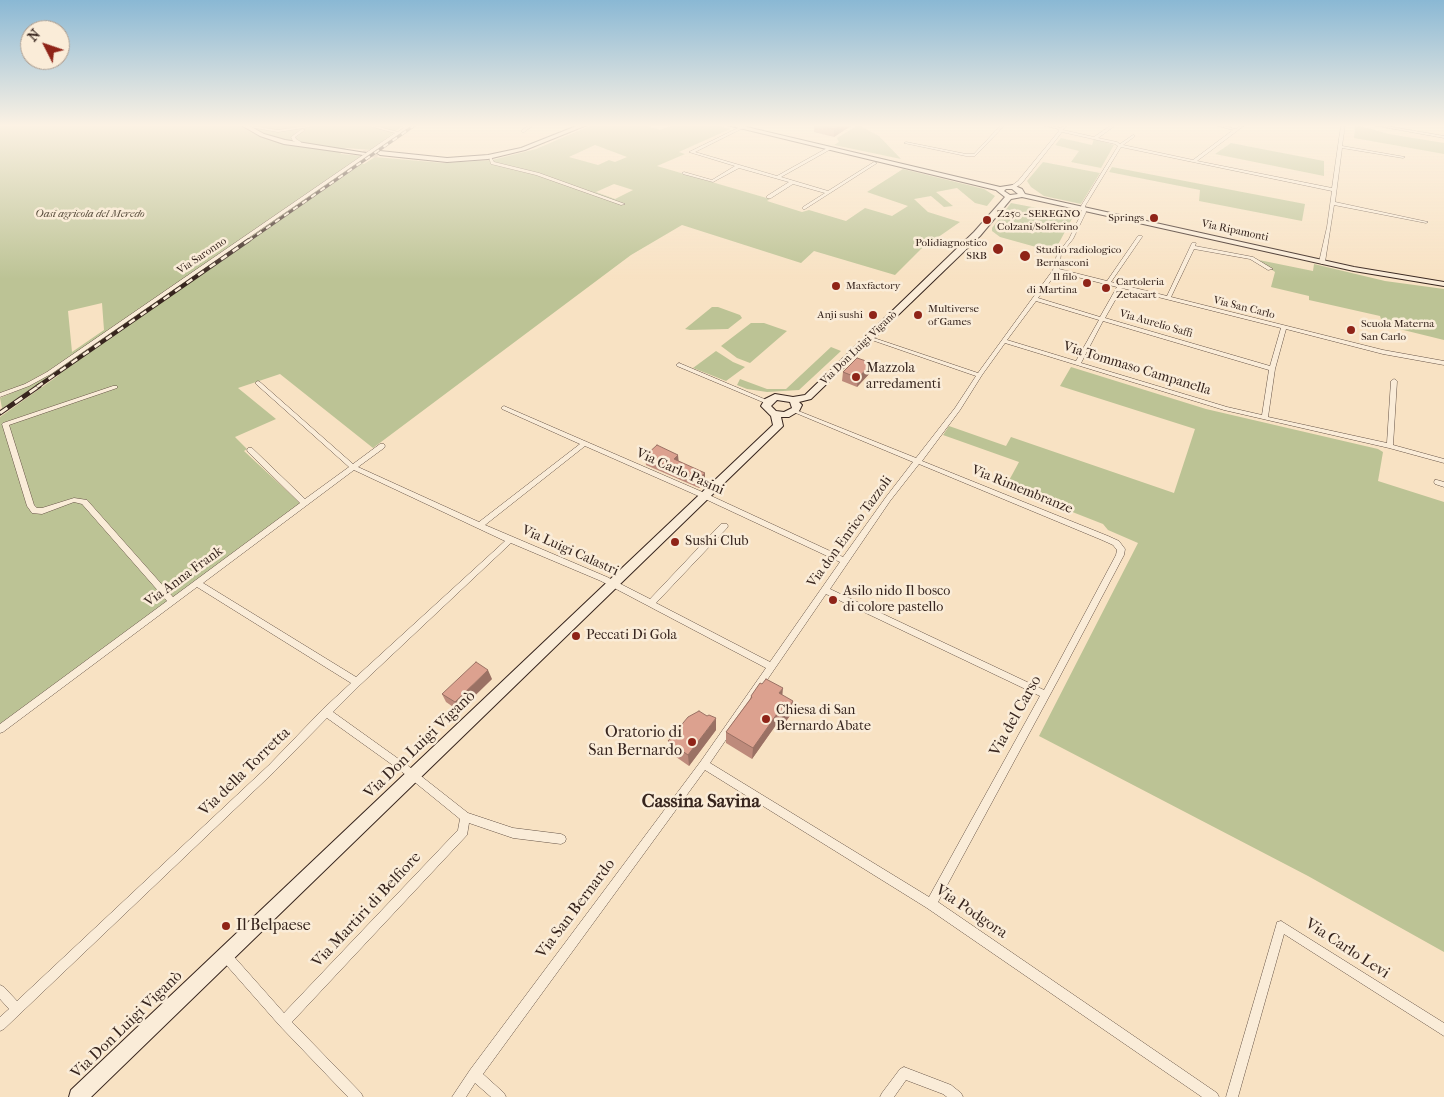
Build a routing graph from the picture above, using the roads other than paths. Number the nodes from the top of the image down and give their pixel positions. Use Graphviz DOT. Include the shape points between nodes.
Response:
graph roads {
  1 [pos="335,176"];
  2 [pos="543,176"];
  3 [pos="696,176"];
  4 [pos="721,176"];
  5 [pos="770,176"];
  6 [pos="780,176"];
  7 [pos="855,176"];
  8 [pos="946,176"];
  9 [pos="1025,176"];
  10 [pos="1101,176"];
  11 [pos="1267,176"];
  12 [pos="1336,176"];
  13 [pos="777,178"];
  14 [pos="792,182"];
  15 [pos="1013,187"];
  16 [pos="999,189"];
  17 [pos="1334,190"];
  18 [pos="829,193"];
  19 [pos="1022,195"];
  20 [pos="769,197"];
  21 [pos="1009,197"];
  22 [pos="1333,203"];
  23 [pos="623,204"];
  24 [pos="806,208"];
  25 [pos="1084,210"];
  26 [pos="1426,222"];
  27 [pos="1140,237"];
  28 [pos="1322,262"];
  29 [pos="1270,269"];
  30 [pos="1056,270"];
  31 [pos="1108,283"];
  32 [pos="1444,284"];
  33 [pos="1120,286"];
  34 [pos="1034,299"];
  35 [pos="1168,299"];
  36 [pos="1102,319"];
  37 [pos="1284,328"];
  38 [pos="869,338"];
  39 [pos="1004,341"];
  40 [pos="1444,363"];
  41 [pos="1077,364"];
  42 [pos="679,366"];
  43 [pos="1272,369"];
  44 [pos="979,375"];
  45 [pos="1394,381"];
  46 [pos="258,383"];
  47 [pos="115,387"];
  48 [pos="0,395"];
  49 [pos="793,400"];
  50 [pos="767,402"];
  51 [pos="504,408"];
  52 [pos="794,411"];
  53 [pos="776,414"];
  54 [pos="1265,418"];
  55 [pos="584,444"];
  56 [pos="382,446"];
  57 [pos="1390,446"];
  58 [pos="250,450"];
  59 [pos="1444,461"];
  60 [pos="918,462"];
  61 [pos="354,468"];
  62 [pos="705,496"];
  63 [pos="305,503"];
  64 [pos="479,526"];
  65 [pos="724,526"];
  66 [pos="510,540"];
  67 [pos="1116,543"];
  68 [pos="844,562"];
  69 [pos="198,583"];
  70 [pos="613,584"];
  71 [pos="825,590"];
  72 [pos="172,601"];
  73 [pos="650,604"];
  74 [pos="771,667"];
  75 [pos="357,682"];
  76 [pos="1044,694"];
  77 [pos="326,712"];
  78 [pos="0,729"];
  79 [pos="704,764"];
  80 [pos="412,776"];
  81 [pos="465,817"];
  82 [pos="561,839"];
  83 [pos="931,904"];
  84 [pos="226,955"];
  85 [pos="0,992"];
  86 [pos="17,1010"];
  87 [pos="284,1022"];
  88 [pos="0,1025"];
  89 [pos="1444,1030"];
  90 [pos="474,1074"];
  91 [pos="78,1097"];
  92 [pos="356,1097"];
  93 [pos="458,1097"];
  94 [pos="500,1097"];
  95 [pos="886,1097"];
  96 [pos="957,1097"];
  97 [pos="1213,1097"];
  98 [pos="1232,1097"];
  1 -- 48 [label="street, Via Saronno" via="49,373"];
  2 -- 23 [label="street"];
  3 -- 4 [label="street" via="713,181"];
  5 -- 13 [label="street"];
  6 -- 13 [label="street"];
  7 -- 18 [label="street"];
  8 -- 16 [label="street"];
  9 -- 15 [label="street"];
  10 -- 25 [label="street" via="1083,206"];
  11 -- 17 [label="street"];
  12 -- 17 [label="street"];
  13 -- 14 [label="street"];
  14 -- 18 [label="street"];
  14 -- 20 [label="street"];
  15 -- 16 [label="street"];
  15 -- 19 [label="street" via="1022,191"];
  16 -- 21 [label="street"];
  17 -- 22 [label="street"];
  18 -- 24 [label="street"];
  19 -- 21 [label="street"];
  19 -- 25 [label="street, Via Ripamonti"];
  21 -- 38 [label="street, Via Don Luigi Viganò" via="978,234"];
  22 -- 26 [label="street"];
  22 -- 28 [label="street"];
  25 -- 28 [label="street, Via Ripamonti"];
  25 -- 30 [label="street" via="1060,254"];
  27 -- 31 [label="street"];
  28 -- 32 [label="street, Via Ripamonti"];
  29 -- 35 [label="street" via="1250,258 1193,245"];
  30 -- 31 [label="street, Via San Carlo"];
  30 -- 34 [label="street, Via don Enrico Tazzoli"];
  31 -- 33 [label="street, Via San Carlo"];
  33 -- 35 [label="street, Via San Carlo"];
  33 -- 36 [label="street"];
  34 -- 36 [label="street, Via Aurelio Saffi"];
  34 -- 39 [label="street, Via don Enrico Tazzoli"];
  35 -- 37 [label="street, Via San Carlo"];
  36 -- 41 [label="street"];
  36 -- 43 [label="street, Via Aurelio Saffi"];
  37 -- 40 [label="street, Via San Carlo"];
  37 -- 43 [label="street"];
  38 -- 44 [label="street"];
  38 -- 49 [label="street, Via Don Luigi Viganò" via="808,397"];
  39 -- 41 [label="street, Via Tommaso Campanella"];
  39 -- 44 [label="street, Via don Enrico Tazzoli"];
  41 -- 54 [label="street, Via Tommaso Campanella"];
  42 -- 50 [label="street"];
  43 -- 54 [label="street"];
  44 -- 60 [label="street, Via don Enrico Tazzoli"];
  45 -- 57 [label="street"];
  46 -- 61 [label="street, Via Luigi Calastri"];
  47 -- 72 [label="street" via="5,424 35,511 74,500 84,502"];
  49 -- 50 [label="street, Via Don Luigi Viganò" via="778,396"];
  49 -- 52 [label="street" via="796,405"];
  50 -- 53 [label="street" via="768,410"];
  51 -- 55 [label="street, Via Carlo Pasini"];
  52 -- 53 [label="street"];
  52 -- 60 [label="street, Via Rimembranze"];
  53 -- 62 [label="street, Via Don Luigi Viganò" via="778,426"];
  54 -- 57 [label="street, Via Tommaso Campanella"];
  55 -- 62 [label="street, Via Carlo Pasini"];
  55 -- 64 [label="street"];
  56 -- 61 [label="street, Via Anna Frank"];
  57 -- 59 [label="street, Via Tommaso Campanella"];
  58 -- 63 [label="street"];
  60 -- 67 [label="street, Via Rimembranze"];
  60 -- 68 [label="street, Via don Enrico Tazzoli"];
  61 -- 63 [label="street, Via Anna Frank"];
  61 -- 64 [label="street, Via Luigi Calastri"];
  62 -- 68 [label="street, Via Carlo Pasini"];
  62 -- 70 [label="street, Via Don Luigi Viganò"];
  63 -- 69 [label="street, Via Anna Frank"];
  64 -- 66 [label="street, Via Luigi Calastri"];
  65 -- 73 [label="street"];
  66 -- 70 [label="street, Via Luigi Calastri"];
  66 -- 75 [label="street, Via della Torretta"];
  67 -- 76 [label="street, Via del Carso" via="1121,549 1120,555"];
  68 -- 71 [label="street, Via don Enrico Tazzoli"];
  69 -- 72 [label="street, Via Anna Frank"];
  69 -- 75 [label="street"];
  70 -- 73 [label="street, Via Luigi Calastri"];
  70 -- 80 [label="street, Via Don Luigi Viganò"];
  71 -- 74 [label="street, Via don Enrico Tazzoli"];
  71 -- 76 [label="street"];
  72 -- 78 [label="street, Via Anna Frank"];
  73 -- 74 [label="street, Via Luigi Calastri"];
  74 -- 79 [label="street, Via don Enrico Tazzoli"];
  75 -- 77 [label="street, Via della Torretta"];
  76 -- 83 [label="street, Via del Carso"];
  77 -- 80 [label="street"];
  77 -- 86 [label="street, Via della Torretta" via="278,762"];
  79 -- 83 [label="street, Via Podgora"];
  79 -- 90 [label="street, Via San Bernardo"];
  80 -- 81 [label="street"];
  80 -- 84 [label="street, Via Don Luigi Viganò"];
  81 -- 82 [label="street" via="513,833"];
  81 -- 87 [label="street, Via Martiri di Belfiore" via="463,832"];
  83 -- 97 [label="street, Via Podgora"];
  84 -- 87 [label="street"];
  84 -- 91 [label="street, Via Don Luigi Viganò"];
  85 -- 86 [label="street"];
  86 -- 88 [label="street, Via della Torretta"];
  87 -- 92 [label="street"];
  89 -- 98 [label="street, Via Carlo Levi" via="1281,926"];
  90 -- 93 [label="street, Via San Bernardo"];
  90 -- 94 [label="street"];
  95 -- 96 [label="street" via="904,1073 947,1089"];
}
